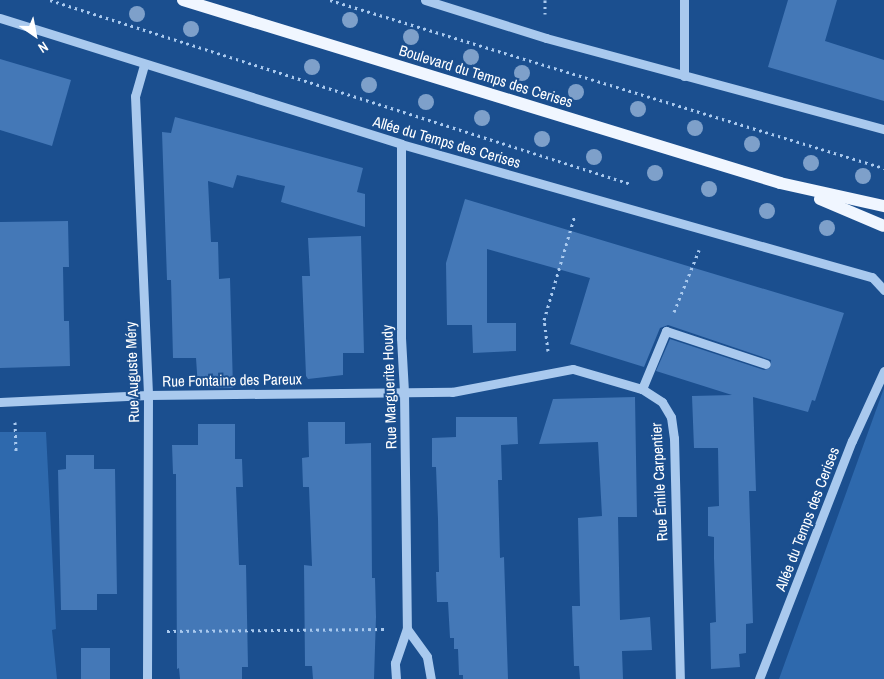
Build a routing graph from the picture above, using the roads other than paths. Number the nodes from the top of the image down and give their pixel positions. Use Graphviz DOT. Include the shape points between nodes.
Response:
graph roads {
  1 [pos="183,0"];
  2 [pos="425,0"];
  3 [pos="684,0"];
  4 [pos="0,18"];
  5 [pos="144,65"];
  6 [pos="684,76"];
  7 [pos="884,129"];
  8 [pos="401,144"];
  9 [pos="780,183"];
  10 [pos="884,206"];
  11 [pos="884,226"];
  12 [pos="884,290"];
  13 [pos="766,364"];
  14 [pos="884,371"];
  15 [pos="642,389"];
  16 [pos="404,391"];
  17 [pos="148,396"];
  18 [pos="0,402"];
  19 [pos="407,629"];
  20 [pos="147,679"];
  21 [pos="396,679"];
  22 [pos="431,679"];
  23 [pos="680,679"];
  24 [pos="760,679"];
  1 -- 9 [label="main road, Boulevard du Temps des Cerises"];
  2 -- 6 [label="street"];
  3 -- 6 [label="street"];
  4 -- 5 [label="street, Allée du Temps des Cerises"];
  5 -- 8 [label="street, Allée du Temps des Cerises"];
  5 -- 17 [label="street, Rue Auguste Méry" via="135,96"];
  6 -- 7 [label="street"];
  8 -- 12 [label="street, Allée du Temps des Cerises" via="872,278"];
  8 -- 16 [label="street, Rue Marguerite Houdy"];
  9 -- 10 [label="main road, Boulevard du Temps des Cerises"];
  9 -- 11 [label="main road, Boulevard du Temps des Cerises"];
  13 -- 15 [label="street" via="666,331"];
  14 -- 24 [label="street, Allée du Temps des Cerises" via="852,441"];
  15 -- 16 [label="street, Rue Émile Carpentier" via="573,369 452,392"];
  15 -- 23 [label="street, Rue Émile Carpentier" via="662,402 670,417 674,438"];
  16 -- 17 [label="street, Rue Fontaine des Pareux"];
  16 -- 19 [label="street, Rue Marguerite Houdy"];
  17 -- 18 [label="street, Rue Fontaine des Pareux"];
  17 -- 20 [label="street, Rue Auguste Méry"];
  19 -- 21 [label="street, Rue Marguerite Houdy" via="395,663"];
  19 -- 22 [label="street" via="428,657"];
}
